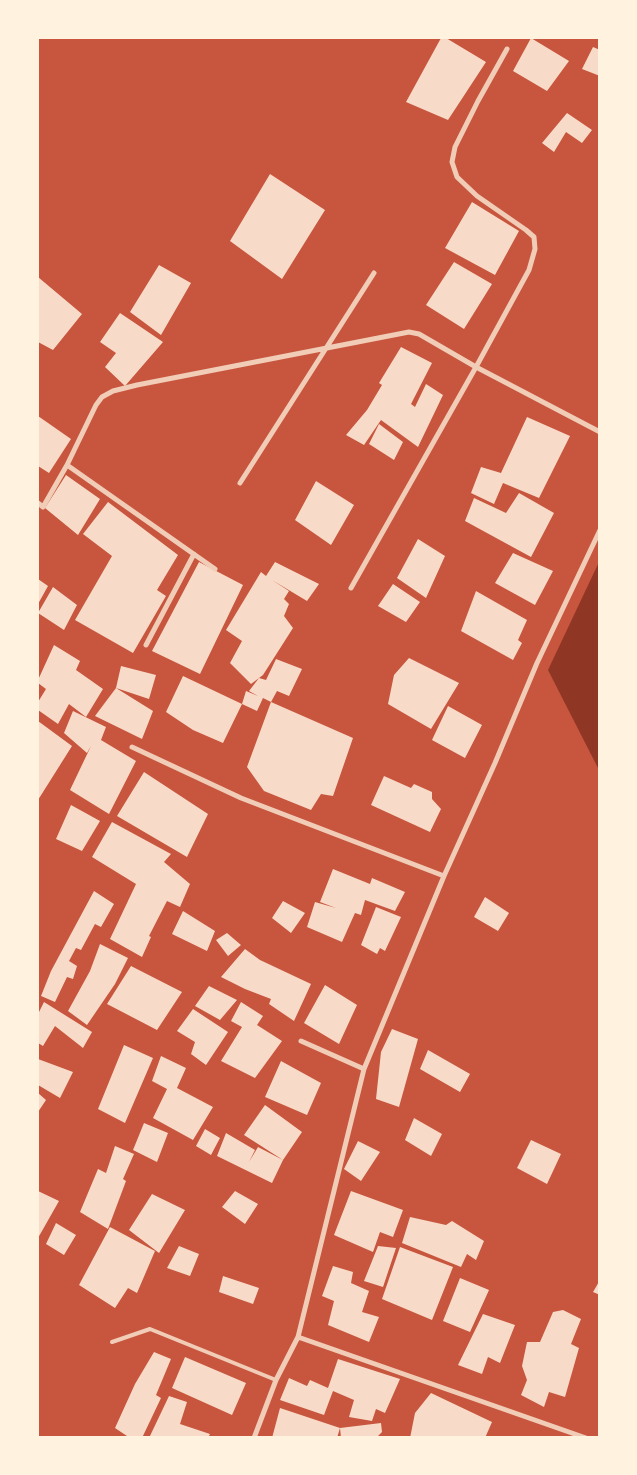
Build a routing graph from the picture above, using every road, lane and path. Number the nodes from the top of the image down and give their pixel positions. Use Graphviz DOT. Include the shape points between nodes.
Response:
graph roads {
  1 [pos="507,49"];
  2 [pos="374,273"];
  3 [pos="327,348"];
  4 [pos="476,367"];
  5 [pos="600,432"];
  6 [pos="67,465"];
  7 [pos="240,483"];
  8 [pos="38,503"];
  9 [pos="600,530"];
  10 [pos="194,554"];
  11 [pos="215,569"];
  12 [pos="351,588"];
  13 [pos="146,644"];
  14 [pos="132,747"];
  15 [pos="444,876"];
  16 [pos="301,1041"];
  17 [pos="364,1069"];
  18 [pos="298,1337"];
  19 [pos="112,1342"];
  20 [pos="276,1380"];
  21 [pos="254,1438"];
  22 [pos="586,1438"];
  1 -- 4 [label="street" via="455,147 452,162 457,176 477,196 534,237 535,249 529,270"];
  2 -- 3 [label="street"];
  3 -- 4 [label="street" via="415,332"];
  3 -- 6 [label="street" via="113,391 96,405"];
  3 -- 7 [label="street"];
  4 -- 5 [label="street"];
  4 -- 12 [label="street"];
  6 -- 8 [label="street" via="43,507"];
  6 -- 10 [label="street"];
  9 -- 15 [label="street" via="537,663"];
  10 -- 11 [label="street"];
  10 -- 13 [label="street"];
  14 -- 15 [label="street" via="241,798"];
  15 -- 17 [label="street"];
  16 -- 17 [label="street"];
  17 -- 18 [label="street"];
  18 -- 20 [label="street"];
  18 -- 22 [label="street"];
  19 -- 20 [label="lane" via="150,1328"];
  20 -- 21 [label="street"];
}
